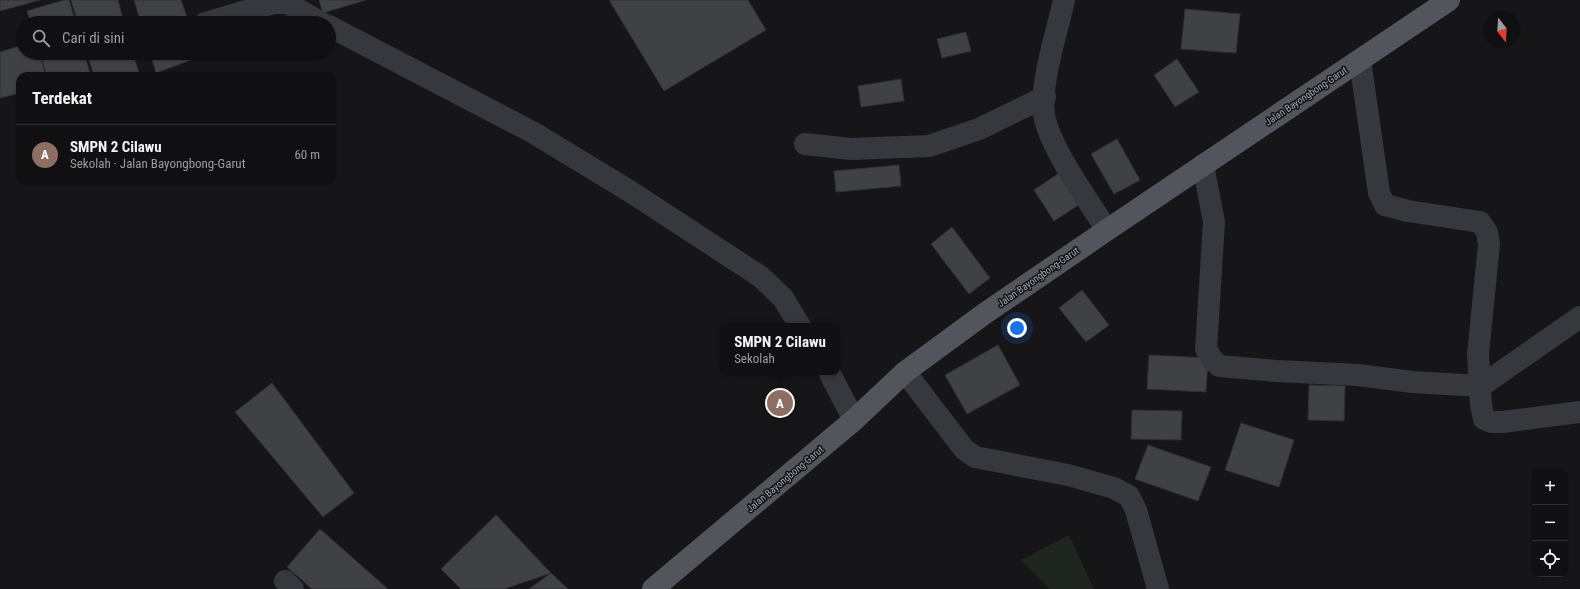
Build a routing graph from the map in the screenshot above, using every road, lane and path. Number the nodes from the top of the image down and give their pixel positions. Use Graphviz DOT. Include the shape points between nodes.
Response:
graph roads {
  1 [pos="1064,0"];
  2 [pos="1449,0"];
  3 [pos="230,16"];
  4 [pos="310,16"];
  5 [pos="336,30"];
  6 [pos="1360,60"];
  7 [pos="1045,97"];
  8 [pos="805,144"];
  9 [pos="1203,165"];
  10 [pos="1106,230"];
  11 [pos="1580,317"];
  12 [pos="798,323"];
  13 [pos="905,372"];
  14 [pos="831,375"];
  15 [pos="1481,386"];
  16 [pos="1580,412"];
  17 [pos="854,420"];
  18 [pos="653,589"];
  19 [pos="1158,589"];
  1 -- 7 [label="street" via="1045,85"];
  2 -- 6 [label="main road, Jalan Bayongbong-Garut"];
  3 -- 4 [label="street" via="274,3 287,3"];
  5 -- 12 [label="street" via="534,133 631,192 761,276 783,298"];
  6 -- 9 [label="main road, Jalan Bayongbong-Garut"];
  6 -- 15 [label="street" via="1379,192 1385,204 1480,222 1487,232 1489,244 1478,354"];
  7 -- 8 [label="street" via="979,129 929,146 851,149"];
  7 -- 10 [label="street" via="1044,115 1056,147"];
  9 -- 10 [label="main road, Jalan Bayongbong-Garut"];
  9 -- 15 [label="street" via="1214,222 1206,349 1219,366"];
  10 -- 13 [label="main road, Jalan Bayongbong-Garut"];
  11 -- 15 [label="street"];
  13 -- 17 [label="main road, Jalan Bayongbong-Garut"];
  13 -- 19 [label="street" via="964,449 975,457 1068,475 1114,488 1129,496 1136,510"];
  14 -- 17 [label="street"];
  15 -- 16 [label="street" via="1484,418 1491,422"];
  17 -- 18 [label="main road, Jalan Bayongbong-Garut"];
}
